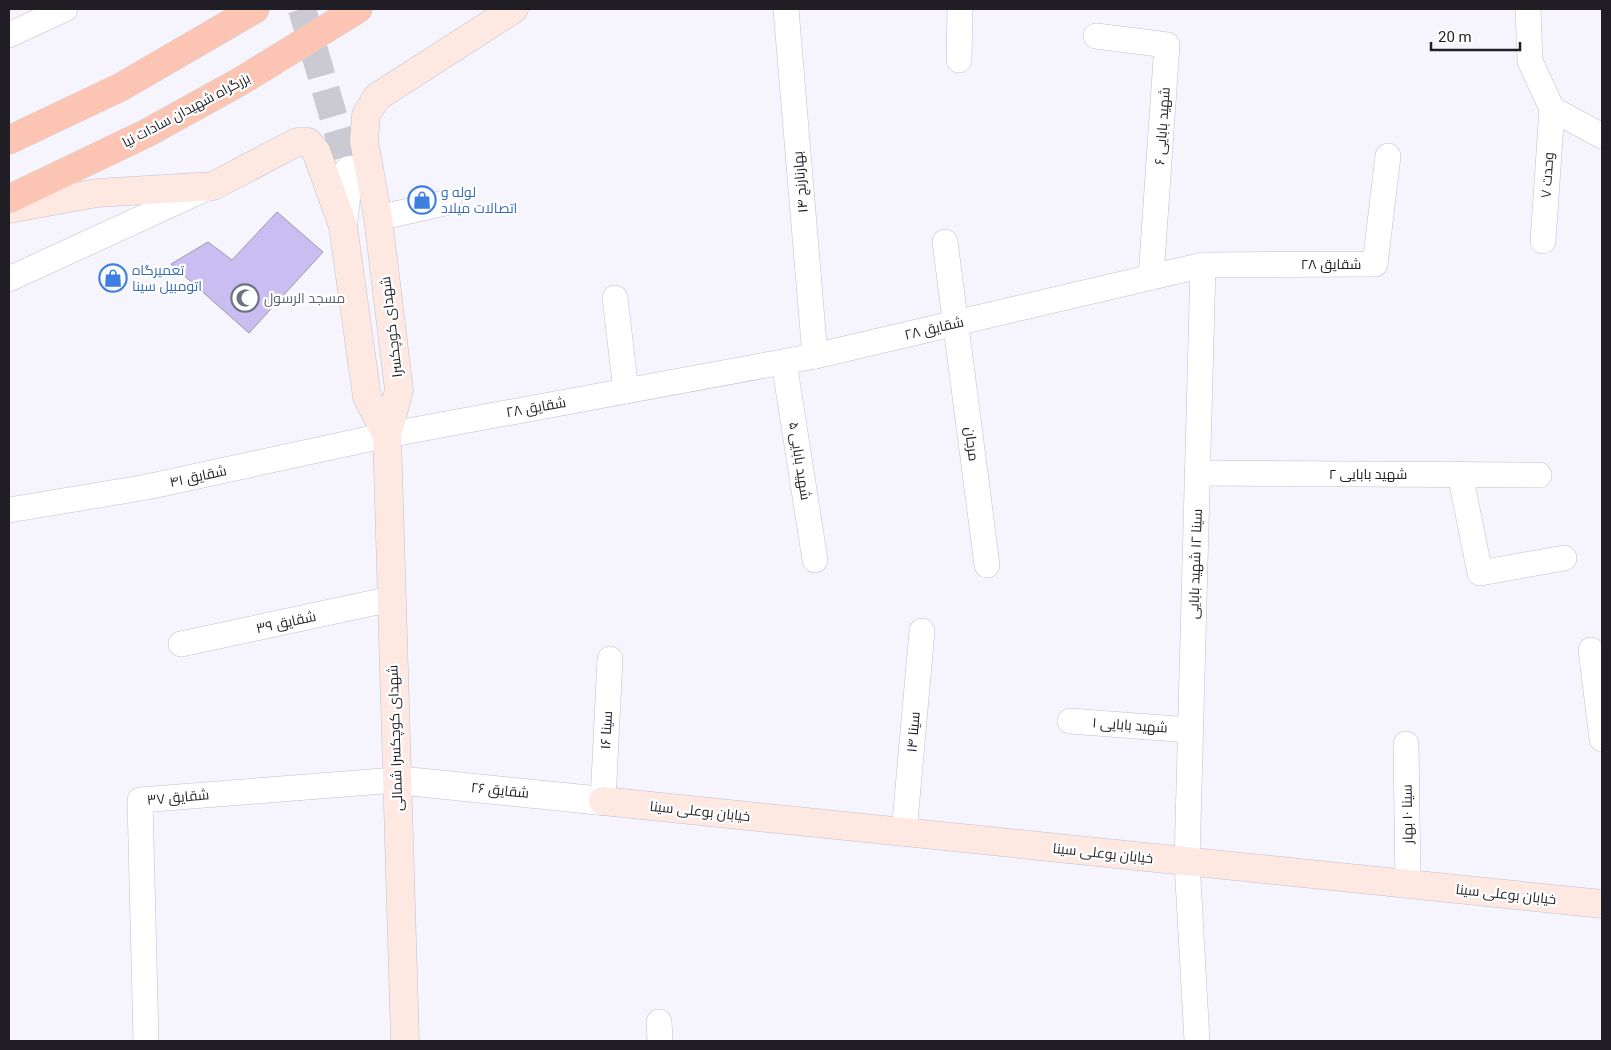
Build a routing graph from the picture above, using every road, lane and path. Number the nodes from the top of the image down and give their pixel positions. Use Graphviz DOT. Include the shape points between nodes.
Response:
graph roads {
  1 [pos="65,9"];
  2 [pos="358,9"];
  3 [pos="514,9"];
  4 [pos="786,9"];
  5 [pos="960,9"];
  6 [pos="1528,9"];
  7 [pos="246,12"];
  8 [pos="9,35"];
  9 [pos="1096,36"];
  10 [pos="959,60"];
  11 [pos="1552,109"];
  12 [pos="1602,136"];
  13 [pos="9,140"];
  14 [pos="1388,156"];
  15 [pos="213,186"];
  16 [pos="9,199"];
  17 [pos="449,202"];
  18 [pos="9,209"];
  19 [pos="378,218"];
  20 [pos="343,226"];
  21 [pos="1543,241"];
  22 [pos="945,242"];
  23 [pos="1203,266"];
  24 [pos="1151,277"];
  25 [pos="9,279"];
  26 [pos="615,298"];
  27 [pos="956,323"];
  28 [pos="815,356"];
  29 [pos="784,362"];
  30 [pos="626,391"];
  31 [pos="386,435"];
  32 [pos="1197,473"];
  33 [pos="1460,474"];
  34 [pos="1539,475"];
  35 [pos="9,510"];
  36 [pos="1564,558"];
  37 [pos="815,560"];
  38 [pos="987,565"];
  39 [pos="391,599"];
  40 [pos="922,631"];
  41 [pos="181,644"];
  42 [pos="1591,650"];
  43 [pos="610,658"];
  44 [pos="1070,721"];
  45 [pos="1190,730"];
  46 [pos="1602,739"];
  47 [pos="1406,744"];
  48 [pos="396,780"];
  49 [pos="603,801"];
  50 [pos="904,833"];
  51 [pos="1187,862"];
  52 [pos="1408,884"];
  53 [pos="1602,904"];
  54 [pos="146,1041"];
  55 [pos="405,1041"];
  56 [pos="1197,1041"];
  1 -- 8 [label="street"];
  2 -- 16 [label="highway, بزرگراه شهیدان سادات نیا" via="241,81 147,133"];
  3 -- 19 [label="main road, شهدای کوچکسرا" via="377,97 366,116 364,141"];
  4 -- 28 [label="street, بهارنارنج ۱۴"];
  5 -- 10 [label="street"];
  6 -- 11 [label="street" via="1530,61"];
  7 -- 13 [label="highway" via="121,87"];
  9 -- 24 [label="street, شهید بابایی ۶" via="1167,46"];
  11 -- 12 [label="street"];
  11 -- 21 [label="street, وحدت ۷"];
  14 -- 23 [label="street, شقایق ۲۸" via="1375,264"];
  15 -- 18 [label="main road" via="97,193"];
  15 -- 20 [label="main road" via="296,142 308,142 316,150"];
  15 -- 25 [label="street"];
  17 -- 19 [label="street"];
  19 -- 20 [label="street" via="349,170"];
  19 -- 31 [label="main road, شهدای کوچکسرا" via="399,390"];
  20 -- 31 [label="main road" via="367,397"];
  22 -- 27 [label="street, مرجان"];
  23 -- 24 [label="street, شقایق ۲۸"];
  23 -- 32 [label="street, سینا ۱۲ شهید بابایی"];
  24 -- 27 [label="street, شقایق ۲۸"];
  26 -- 30 [label="street"];
  27 -- 28 [label="street, شقایق ۲۸"];
  27 -- 38 [label="street, مرجان"];
  28 -- 29 [label="street, شقایق ۲۸"];
  29 -- 30 [label="street, شقایق ۲۸"];
  29 -- 37 [label="street, شهید بابایی ۵"];
  30 -- 31 [label="street, شقایق ۲۸"];
  31 -- 35 [label="street, شقایق ۴۱" via="147,487"];
  31 -- 39 [label="main road, شهدای کوچکسرا شمالی"];
  32 -- 33 [label="street, شهید بابایی ۲"];
  32 -- 45 [label="street, سینا ۱۲ شهید بابایی"];
  33 -- 34 [label="street, شهید بابایی ۲"];
  33 -- 36 [label="street" via="1480,573"];
  39 -- 41 [label="street, شقایق ۳۹"];
  39 -- 48 [label="main road, شهدای کوچکسرا شمالی"];
  40 -- 50 [label="street, سینا ۱۴"];
  42 -- 46 [label="street"];
  43 -- 49 [label="street, سینا ۱۶"];
  44 -- 45 [label="street, شهید بابایی ۱"];
  45 -- 51 [label="street, سینا ۱۲ شهید بابایی"];
  47 -- 52 [label="street, سینا ۱۰ بهار"];
  48 -- 49 [label="street, شقایق ۲۶"];
  48 -- 54 [label="street, شقایق ۳۷" via="140,800"];
  48 -- 55 [label="main road, شهدای کوچکسرا شمالی"];
  49 -- 50 [label="main road, خیابان بوعلی سینا"];
  50 -- 51 [label="main road, خیابان بوعلی سینا"];
  51 -- 52 [label="main road, خیابان بوعلی سینا"];
  51 -- 56 [label="street, سینا ۱۲ شهید بابایی"];
  52 -- 53 [label="main road, خیابان بوعلی سینا"];
}
